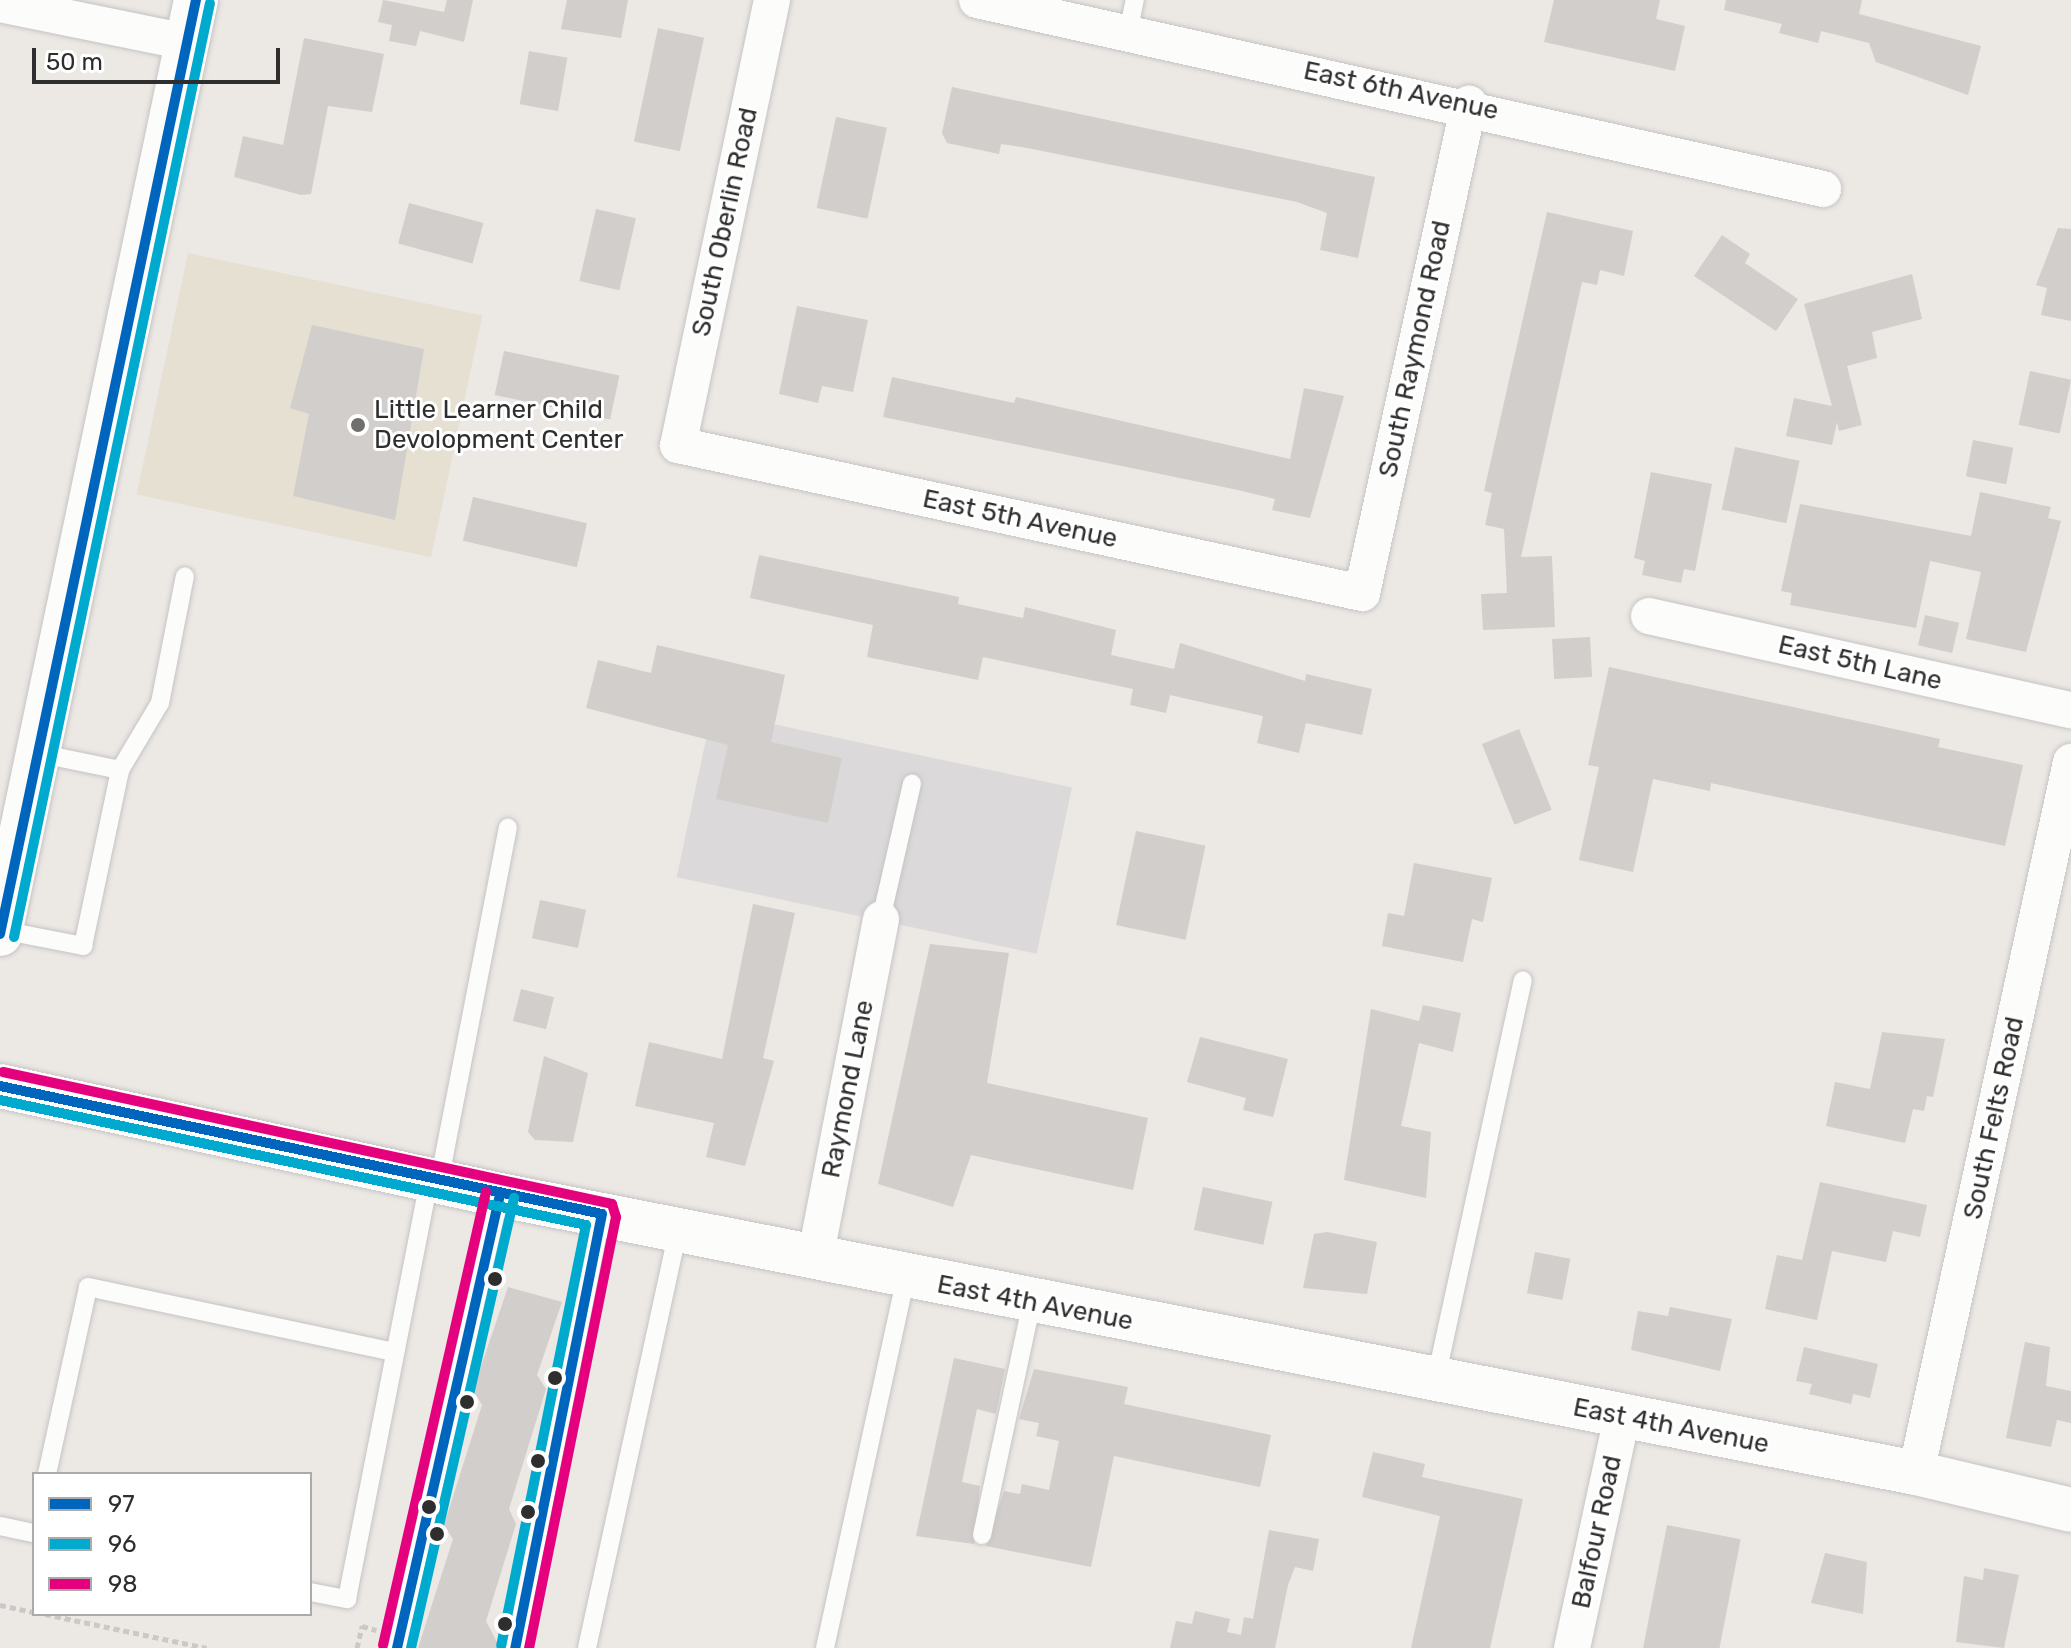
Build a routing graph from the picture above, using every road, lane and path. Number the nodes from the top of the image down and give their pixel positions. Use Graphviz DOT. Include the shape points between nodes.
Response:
graph roads {
  1 [pos="196,0"];
  2 [pos="772,0"];
  3 [pos="977,0"];
  4 [pos="0,4"];
  5 [pos="1132,16"];
  6 [pos="187,42"];
  7 [pos="1469,104"];
  8 [pos="1823,189"];
  9 [pos="678,445"];
  10 [pos="185,576"];
  11 [pos="1362,593"];
  12 [pos="1649,616"];
  13 [pos="2071,710"];
  14 [pos="37,753"];
  15 [pos="2071,762"];
  16 [pos="120,770"];
  17 [pos="912,784"];
  18 [pos="508,828"];
  19 [pos="881,919"];
  20 [pos="0,932"];
  21 [pos="1523,980"];
  22 [pos="0,1086"];
  23 [pos="434,1181"];
  24 [pos="500,1195"];
  25 [pos="602,1214"];
  26 [pos="678,1230"];
  27 [pos="815,1259"];
  28 [pos="906,1278"];
  29 [pos="1032,1302"];
  30 [pos="395,1352"];
  31 [pos="1435,1381"];
  32 [pos="1622,1416"];
  33 [pos="47,1472"];
  34 [pos="1916,1473"];
  35 [pos="2071,1510"];
  36 [pos="0,1526"];
  37 [pos="32,1533"];
  38 [pos="982,1535"];
  39 [pos="312,1592"];
  40 [pos="0,1605"];
  41 [pos="32,1612"];
  42 [pos="54,1616"];
  43 [pos="206,1648"];
  44 [pos="397,1648"];
  45 [pos="515,1648"];
  46 [pos="587,1648"];
  47 [pos="825,1648"];
  48 [pos="1572,1648"];
  1 -- 6 [label="street"];
  2 -- 9 [label="street, South Oberlin Road"];
  3 -- 5 [label="street, East 6th Avenue"];
  4 -- 6 [label="street"];
  5 -- 7 [label="street, East 6th Avenue"];
  6 -- 14 [label="street"];
  7 -- 8 [label="street, East 6th Avenue"];
  7 -- 11 [label="street, South Raymond Road"];
  9 -- 11 [label="street, East 5th Avenue"];
  10 -- 16 [label="lane" via="160,703"];
  12 -- 13 [label="street, East 5th Lane"];
  14 -- 16 [label="lane"];
  14 -- 20 [label="street"];
  15 -- 34 [label="street, South Felts Road"];
  16 -- 20 [label="lane" via="83,946"];
  17 -- 19 [label="lane"];
  18 -- 23 [label="lane"];
  19 -- 27 [label="street, Raymond Lane"];
  21 -- 31 [label="lane"];
  22 -- 23 [label="street, East 4th Avenue"];
  23 -- 24 [label="street, East 4th Avenue"];
  23 -- 30 [label="lane"];
  24 -- 25 [label="street, East 4th Avenue"];
  24 -- 44 [label="lane"];
  25 -- 26 [label="street, East 4th Avenue"];
  25 -- 45 [label="lane"];
  26 -- 27 [label="street, East 4th Avenue"];
  26 -- 46 [label="lane"];
  27 -- 28 [label="street, East 4th Avenue"];
  28 -- 29 [label="street, East 4th Avenue"];
  28 -- 47 [label="lane"];
  29 -- 31 [label="street, East 4th Avenue"];
  29 -- 38 [label="lane"];
  30 -- 33 [label="lane" via="88,1287"];
  30 -- 39 [label="lane" via="347,1599"];
  31 -- 32 [label="street, East 4th Avenue"];
  32 -- 34 [label="street, East 4th Avenue"];
  32 -- 48 [label="street, Balfour Road"];
  34 -- 35 [label="street, East 4th Avenue"];
  36 -- 37 [label="lane"];
  40 -- 41 [label="path"];
  42 -- 43 [label="path"];
}
